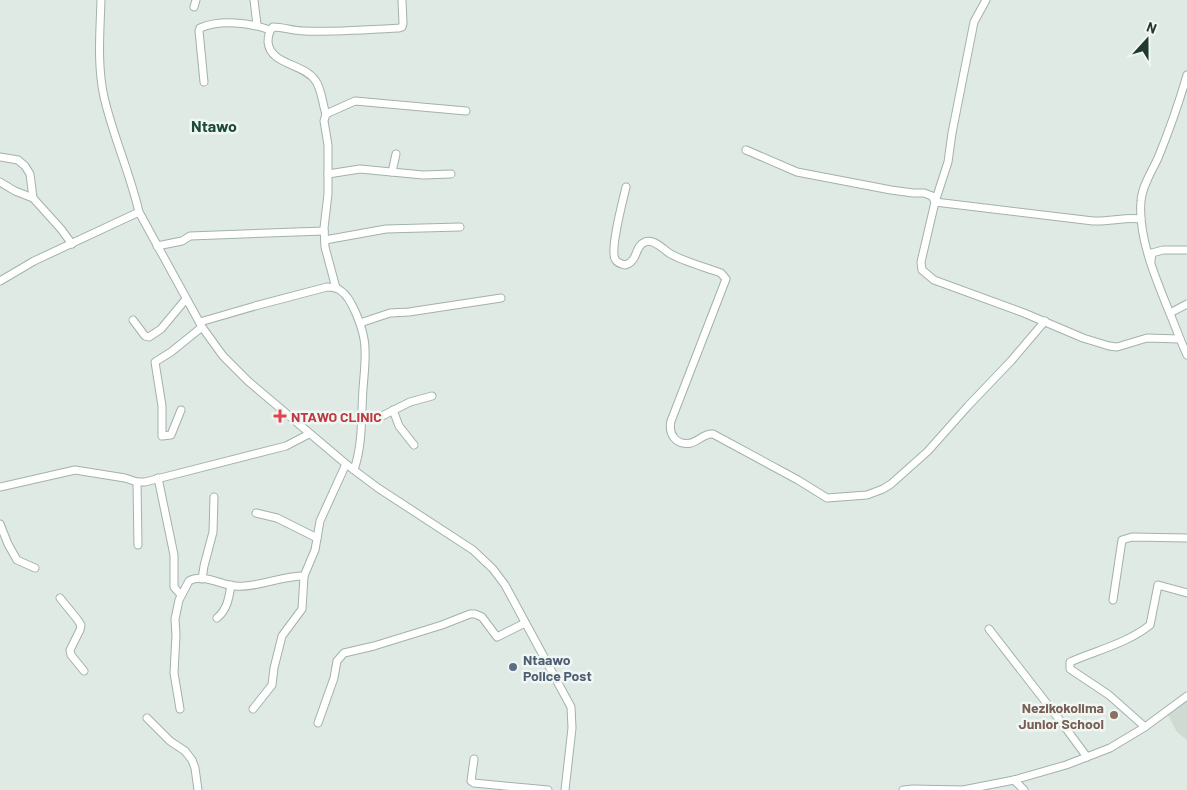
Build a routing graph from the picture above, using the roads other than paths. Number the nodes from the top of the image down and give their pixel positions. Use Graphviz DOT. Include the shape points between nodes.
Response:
graph roads {
  1 [pos="101,0"];
  2 [pos="254,0"];
  3 [pos="402,0"];
  4 [pos="986,0"];
  5 [pos="257,25"];
  6 [pos="270,30"];
  7 [pos="1187,75"];
  8 [pos="204,82"];
  9 [pos="466,111"];
  10 [pos="326,114"];
  11 [pos="746,150"];
  12 [pos="396,154"];
  13 [pos="0,157"];
  14 [pos="392,172"];
  15 [pos="328,174"];
  16 [pos="451,174"];
  17 [pos="0,182"];
  18 [pos="626,186"];
  19 [pos="33,198"];
  20 [pos="935,202"];
  21 [pos="138,212"];
  22 [pos="1141,219"];
  23 [pos="460,227"];
  24 [pos="324,231"];
  25 [pos="325,240"];
  26 [pos="72,244"];
  27 [pos="157,246"];
  28 [pos="1187,250"];
  29 [pos="1151,262"];
  30 [pos="0,281"];
  31 [pos="336,288"];
  32 [pos="501,298"];
  33 [pos="186,299"];
  34 [pos="1187,304"];
  35 [pos="1170,313"];
  36 [pos="133,320"];
  37 [pos="1044,321"];
  38 [pos="360,324"];
  39 [pos="201,325"];
  40 [pos="1180,339"];
  41 [pos="1187,354"];
  42 [pos="432,396"];
  43 [pos="181,410"];
  44 [pos="393,410"];
  45 [pos="382,416"];
  46 [pos="309,434"];
  47 [pos="414,445"];
  48 [pos="346,464"];
  49 [pos="354,470"];
  50 [pos="158,478"];
  51 [pos="137,482"];
  52 [pos="0,487"];
  53 [pos="214,497"];
  54 [pos="256,513"];
  55 [pos="0,524"];
  56 [pos="317,538"];
  57 [pos="1187,538"];
  58 [pos="138,545"];
  59 [pos="35,568"];
  60 [pos="304,576"];
  61 [pos="202,578"];
  62 [pos="232,585"];
  63 [pos="1187,593"];
  64 [pos="182,594"];
  65 [pos="60,598"];
  66 [pos="1113,600"];
  67 [pos="217,618"];
  68 [pos="525,623"];
  69 [pos="989,629"];
  70 [pos="84,671"];
  71 [pos="1187,696"];
  72 [pos="180,709"];
  73 [pos="253,709"];
  74 [pos="147,718"];
  75 [pos="318,723"];
  76 [pos="1145,727"];
  77 [pos="1087,757"];
  78 [pos="474,759"];
  79 [pos="1014,780"];
  80 [pos="198,790"];
  81 [pos="548,790"];
  82 [pos="565,790"];
  83 [pos="903,790"];
  84 [pos="1024,790"];
  1 -- 21 [label="street" via="104,96"];
  2 -- 5 [label="street"];
  3 -- 6 [label="street" via="403,24 398,28 337,32 279,27"];
  4 -- 20 [label="street" via="974,22 948,162"];
  5 -- 6 [label="street"];
  5 -- 8 [label="street" via="222,24 199,29"];
  6 -- 10 [label="street" via="269,48 274,55 316,80"];
  7 -- 22 [label="street" via="1169,131 1141,199"];
  9 -- 10 [label="street" via="355,101"];
  10 -- 15 [label="street"];
  11 -- 20 [label="street" via="797,172 924,193 932,196"];
  12 -- 14 [label="street"];
  13 -- 19 [label="street" via="18,160 25,166 30,174"];
  14 -- 15 [label="street" via="360,169"];
  14 -- 16 [label="street"];
  15 -- 24 [label="street"];
  17 -- 19 [label="street"];
  18 -- 37 [label="street" via="614,250 617,262 625,265 634,260 643,242 647,241 670,254 721,273 726,279 671,421 671,435 685,443 713,434 827,498 867,495 891,484 928,451"];
  19 -- 26 [label="street"];
  20 -- 22 [label="street" via="1093,221"];
  20 -- 37 [label="street" via="922,270 934,280"];
  21 -- 26 [label="street"];
  21 -- 27 [label="street"];
  22 -- 29 [label="street"];
  23 -- 25 [label="street" via="386,229"];
  24 -- 25 [label="street"];
  24 -- 27 [label="street" via="190,236"];
  25 -- 31 [label="street"];
  26 -- 30 [label="street"];
  27 -- 33 [label="street"];
  28 -- 29 [label="street" via="1152,253"];
  29 -- 35 [label="street"];
  31 -- 38 [label="street" via="350,303"];
  31 -- 39 [label="street" via="327,287 255,306"];
  32 -- 38 [label="street" via="390,313"];
  33 -- 36 [label="street" via="161,329 148,337"];
  33 -- 39 [label="street"];
  34 -- 35 [label="street"];
  35 -- 40 [label="street"];
  37 -- 40 [label="street" via="1109,346 1117,347 1148,338"];
  38 -- 49 [label="street" via="364,340 362,434"];
  39 -- 43 [label="street" via="154,362 162,406 162,436 171,435"];
  39 -- 46 [label="street" via="222,356"];
  40 -- 41 [label="street"];
  42 -- 44 [label="street"];
  44 -- 45 [label="street"];
  44 -- 47 [label="street" via="399,426"];
  46 -- 48 [label="street"];
  46 -- 50 [label="street" via="286,446"];
  48 -- 49 [label="street"];
  48 -- 56 [label="street" via="320,521"];
  49 -- 68 [label="street" via="483,558 505,585"];
  50 -- 51 [label="street"];
  50 -- 64 [label="street" via="174,555 174,588"];
  51 -- 52 [label="street" via="75,470"];
  51 -- 58 [label="street"];
  53 -- 61 [label="street" via="213,532"];
  54 -- 56 [label="street" via="277,518"];
  55 -- 59 [label="street" via="17,560"];
  56 -- 60 [label="street"];
  57 -- 66 [label="street" via="1132,537 1122,540"];
  60 -- 62 [label="street" via="289,576 248,586"];
  60 -- 73 [label="street" via="302,609 282,636 272,685"];
  61 -- 62 [label="street"];
  61 -- 64 [label="street" via="192,579"];
  62 -- 67 [label="street" via="227,604"];
  63 -- 76 [label="street" via="1158,585 1150,625 1069,665"];
  64 -- 72 [label="street" via="174,619 174,673"];
  65 -- 70 [label="street" via="80,626 70,650"];
  68 -- 75 [label="street" via="497,637 482,618 470,614 374,646 344,652 337,661"];
  68 -- 82 [label="street" via="571,707 572,728"];
  69 -- 77 [label="street"];
  71 -- 76 [label="street"];
  74 -- 80 [label="street" via="192,760"];
  76 -- 77 [label="street" via="1110,748"];
  77 -- 79 [label="street"];
  78 -- 81 [label="street" via="471,781 474,783"];
  79 -- 83 [label="street" via="963,790"];
  79 -- 84 [label="street"];
}
